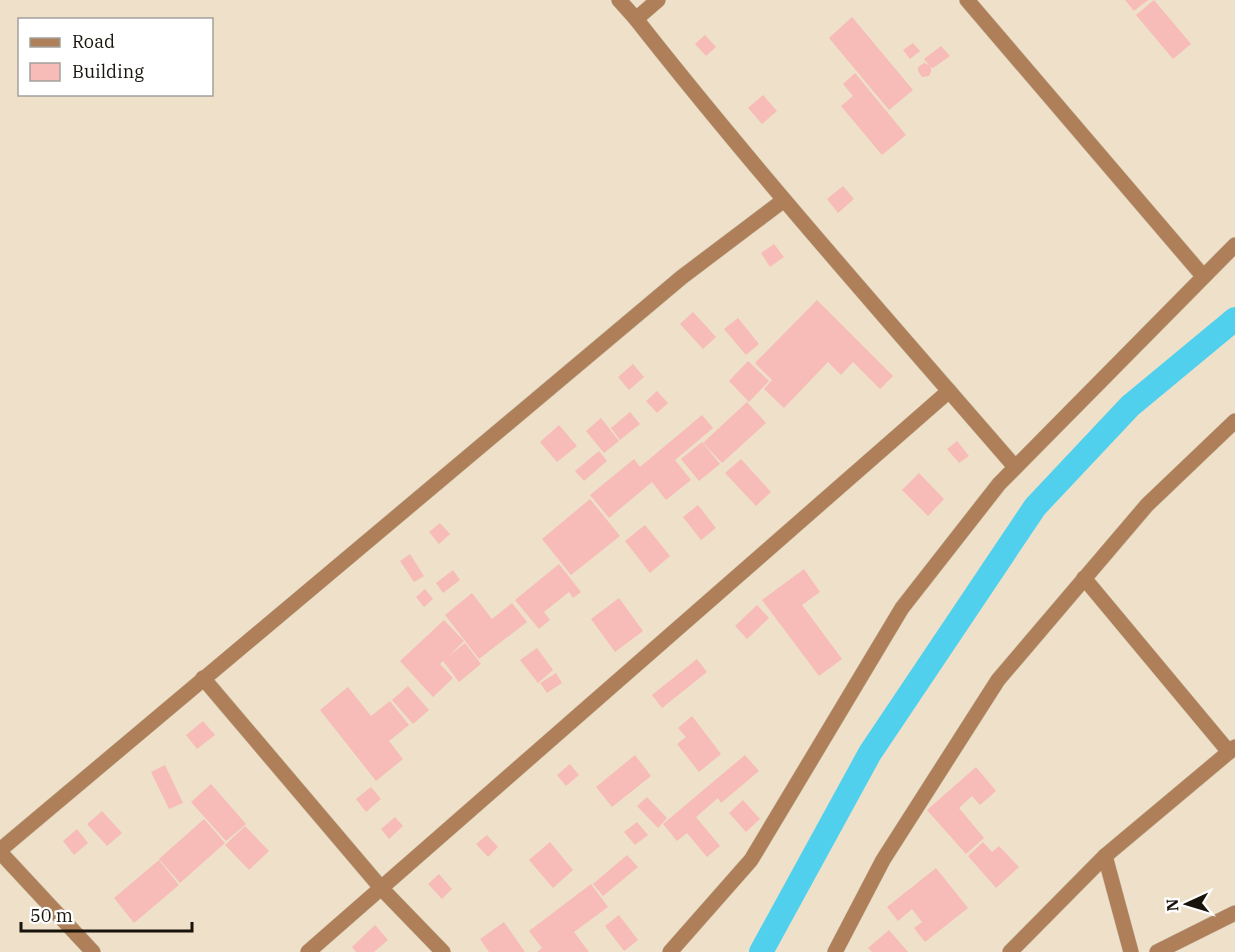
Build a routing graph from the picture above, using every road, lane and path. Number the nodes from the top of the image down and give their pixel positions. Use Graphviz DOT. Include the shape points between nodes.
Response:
graph roads {
  1 [pos="619,0"];
  2 [pos="658,0"];
  3 [pos="967,0"];
  4 [pos="636,19"];
  5 [pos="784,200"];
  6 [pos="1235,245"];
  7 [pos="1203,276"];
  8 [pos="949,391"];
  9 [pos="1235,421"];
  10 [pos="1015,467"];
  11 [pos="1084,578"];
  12 [pos="203,678"];
  13 [pos="1232,749"];
  14 [pos="0,851"];
  15 [pos="1105,856"];
  16 [pos="382,889"];
  17 [pos="1235,913"];
  18 [pos="93,952"];
  19 [pos="308,952"];
  20 [pos="443,952"];
  21 [pos="670,952"];
  22 [pos="835,952"];
  23 [pos="1010,952"];
  24 [pos="1131,952"];
  25 [pos="1157,952"];
  1 -- 4 [label="street"];
  2 -- 4 [label="street"];
  3 -- 7 [label="street"];
  4 -- 5 [label="street"];
  5 -- 8 [label="street"];
  5 -- 12 [label="street" via="682,277"];
  6 -- 7 [label="street"];
  7 -- 10 [label="street"];
  8 -- 10 [label="street"];
  8 -- 16 [label="street"];
  9 -- 11 [label="street" via="1147,505"];
  10 -- 21 [label="street" via="902,608 751,860"];
  11 -- 13 [label="street"];
  11 -- 22 [label="street" via="998,680 883,860"];
  12 -- 14 [label="street"];
  12 -- 16 [label="street"];
  13 -- 15 [label="street"];
  14 -- 18 [label="street"];
  15 -- 23 [label="street"];
  15 -- 24 [label="street"];
  16 -- 19 [label="street"];
  16 -- 20 [label="street"];
  17 -- 25 [label="street"];
}
